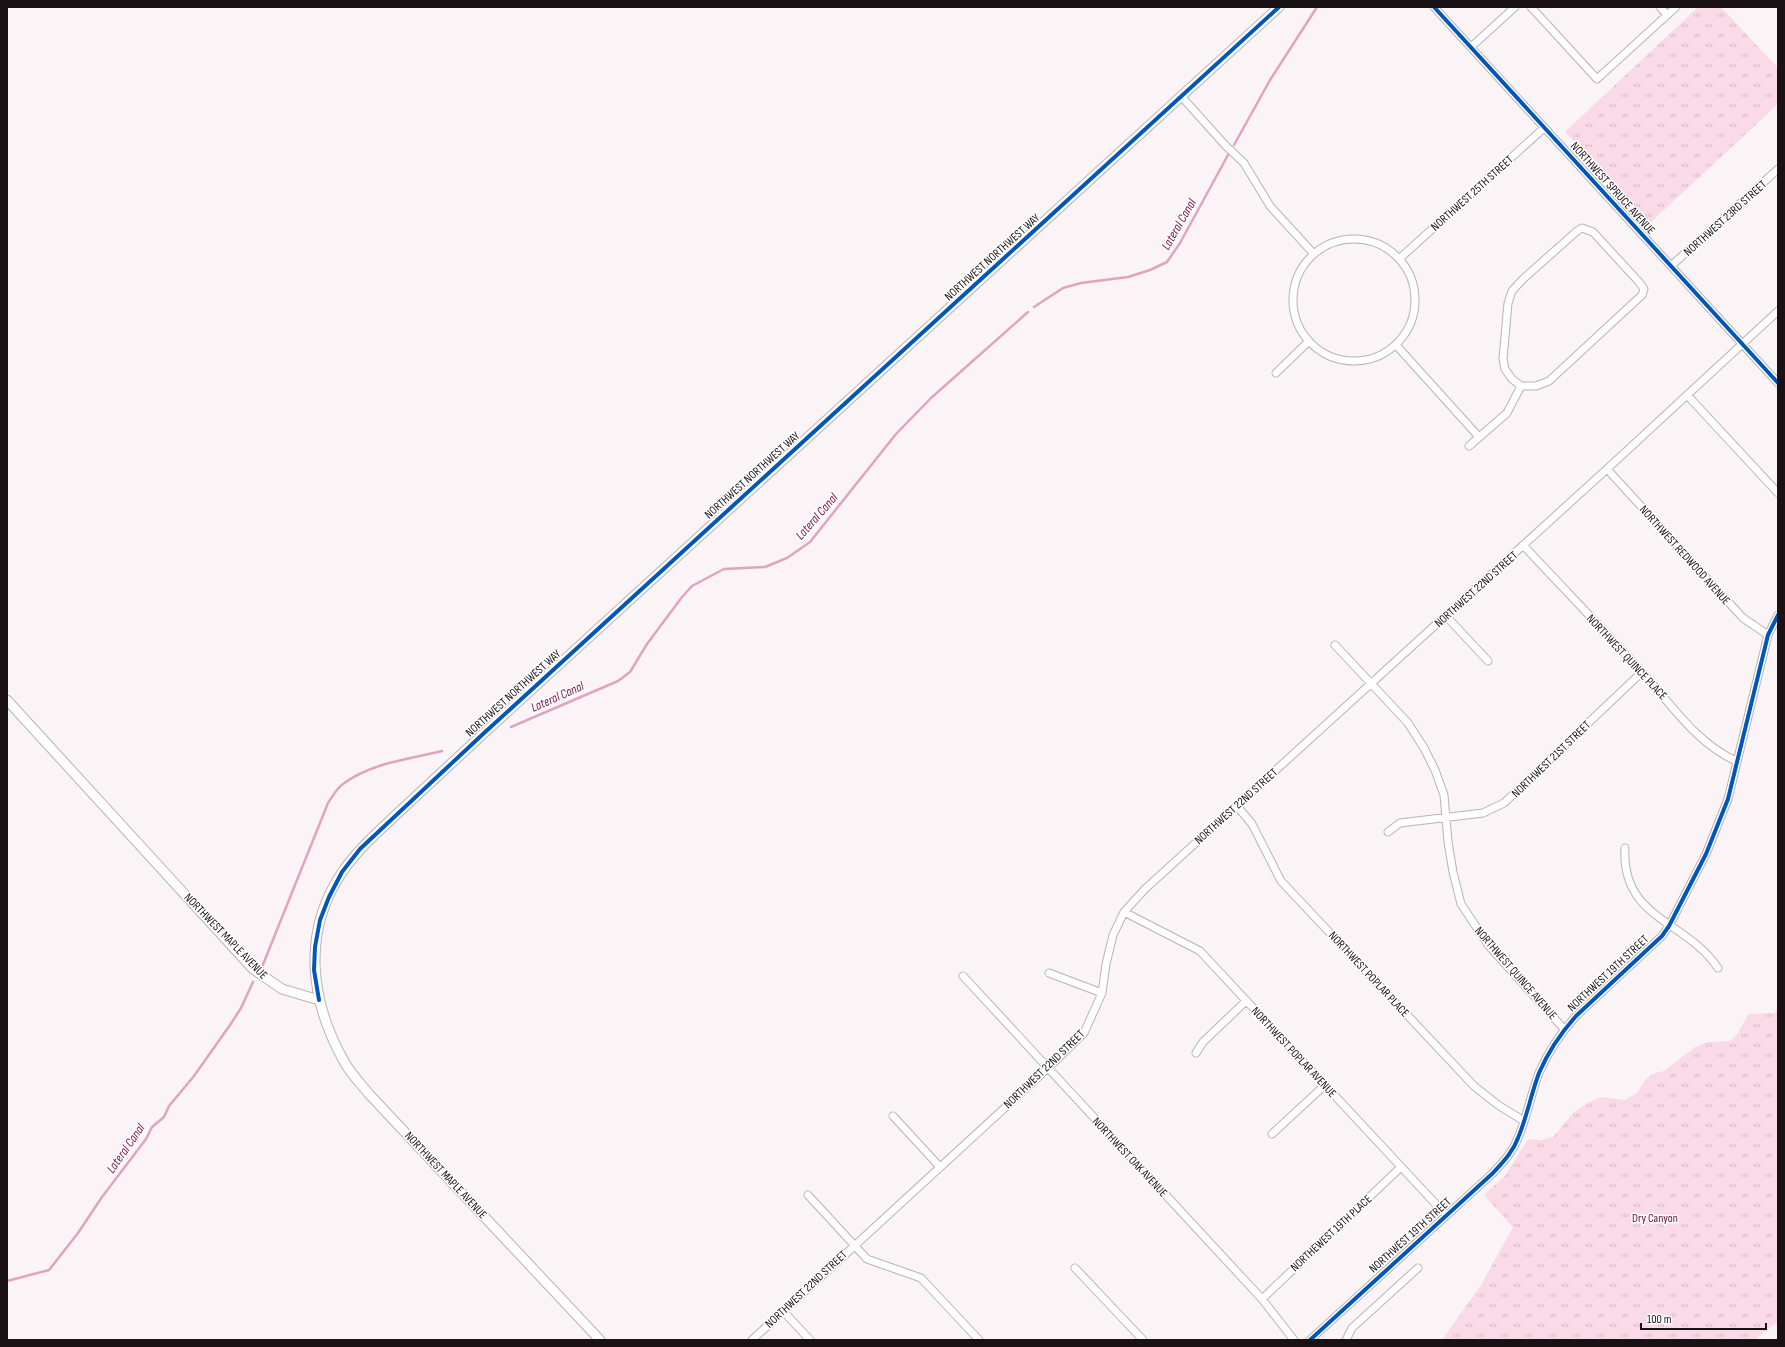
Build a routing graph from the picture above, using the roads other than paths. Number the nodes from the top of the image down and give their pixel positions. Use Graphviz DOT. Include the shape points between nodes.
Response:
graph roads {
  1 [pos="1279,7"];
  2 [pos="1434,7"];
  3 [pos="1515,7"];
  4 [pos="1531,7"];
  5 [pos="1660,7"];
  6 [pos="1676,7"];
  7 [pos="1667,15"];
  8 [pos="1471,47"];
  9 [pos="1182,96"];
  10 [pos="1544,128"];
  11 [pos="1778,169"];
  12 [pos="1314,254"];
  13 [pos="1399,259"];
  14 [pos="1671,266"];
  15 [pos="1778,311"];
  16 [pos="1310,341"];
  17 [pos="1396,345"];
  18 [pos="1743,345"];
  19 [pos="1276,373"];
  20 [pos="1778,383"];
  21 [pos="1521,386"];
  22 [pos="1688,396"];
  23 [pos="1479,437"];
  24 [pos="1469,446"];
  25 [pos="1607,469"];
  26 [pos="1778,493"];
  27 [pos="1523,545"];
  28 [pos="1778,615"];
  29 [pos="1446,616"];
  30 [pos="1768,635"];
  31 [pos="1335,645"];
  32 [pos="1488,661"];
  33 [pos="1642,672"];
  34 [pos="1371,683"];
  35 [pos="7,700"];
  36 [pos="1736,761"];
  37 [pos="1236,806"];
  38 [pos="1446,818"];
  39 [pos="1388,832"];
  40 [pos="1625,848"];
  41 [pos="1124,912"];
  42 [pos="1669,926"];
  43 [pos="1718,968"];
  44 [pos="1049,973"];
  45 [pos="962,976"];
  46 [pos="1102,993"];
  47 [pos="319,1000"];
  48 [pos="1246,1001"];
  49 [pos="1564,1029"];
  50 [pos="1196,1053"];
  51 [pos="1047,1069"];
  52 [pos="1325,1085"];
  53 [pos="893,1116"];
  54 [pos="1524,1121"];
  55 [pos="1272,1134"];
  56 [pos="940,1167"];
  57 [pos="1401,1167"];
  58 [pos="808,1195"];
  59 [pos="1446,1215"];
  60 [pos="855,1244"];
  61 [pos="1075,1268"];
  62 [pos="1418,1268"];
  63 [pos="1262,1299"];
  64 [pos="783,1311"];
  65 [pos="600,1340"];
  66 [pos="752,1340"];
  67 [pos="810,1340"];
  68 [pos="979,1340"];
  69 [pos="1143,1340"];
  70 [pos="1294,1340"];
  71 [pos="1310,1340"];
  72 [pos="1346,1340"];
  1 -- 9 [label="street, NORTHWEST NORTHWEST WAY"];
  2 -- 8 [label="street, NORTHWEST SPRUCE AVENUE"];
  3 -- 8 [label="street"];
  4 -- 7 [label="street" via="1596,79"];
  5 -- 7 [label="street"];
  6 -- 7 [label="street"];
  8 -- 10 [label="street, NORTHWEST SPRUCE AVENUE"];
  9 -- 12 [label="street" via="1244,163 1270,206"];
  9 -- 47 [label="street, NORTHWEST NORTHWEST WAY" via="360,849 342,872 320,920 314,970"];
  10 -- 13 [label="street, NORTHWEST 25TH STREET"];
  10 -- 14 [label="street, NORTHWEST SPRUCE AVENUE"];
  11 -- 14 [label="street, NORTHWEST 23RD STREET"];
  12 -- 13 [label="street" via="1327,245 1347,239 1368,240 1388,249"];
  12 -- 16 [label="street" via="1298,275 1293,296 1295,317 1304,336"];
  13 -- 17 [label="street" via="1412,280 1416,298 1414,317 1406,334"];
  14 -- 18 [label="street, NORTHWEST SPRUCE AVENUE"];
  15 -- 18 [label="street, NORTHWEST 22ND STREET"];
  16 -- 17 [label="street" via="1320,351 1339,360 1358,362 1376,358"];
  16 -- 19 [label="street"];
  17 -- 23 [label="street"];
  18 -- 20 [label="street, NORTHWEST SPRUCE AVENUE"];
  18 -- 22 [label="street, NORTHWEST 22ND STREET"];
  21 -- 21 [label="street" via="1512,380 1505,369 1503,359 1508,303 1512,291 1577,231 1582,228 1589,229 1639,282 1644,289 1642,295 1549,381 1536,386"];
  21 -- 23 [label="street" via="1507,413"];
  22 -- 25 [label="street, NORTHWEST 22ND STREET"];
  22 -- 26 [label="street"];
  23 -- 24 [label="street"];
  25 -- 27 [label="street, NORTHWEST 22ND STREET"];
  25 -- 30 [label="street, NORTHWEST REDWOOD AVENUE" via="1743,618"];
  27 -- 29 [label="street, NORTHWEST 22ND STREET"];
  27 -- 33 [label="street, NORTHWEST QUINCE PLACE"];
  28 -- 30 [label="street, NORTHWEST 19TH STREET"];
  29 -- 32 [label="street"];
  29 -- 34 [label="street, NORTHWEST 22ND STREET"];
  30 -- 36 [label="street, NORTHWEST 19TH STREET"];
  31 -- 34 [label="street, NORTHWEST QUINCE AVENUE"];
  33 -- 36 [label="street, NORTHWEST QUINCE PLACE" via="1702,740 1718,753"];
  33 -- 38 [label="street, NORTHWEST 21ST STREET" via="1504,804 1483,813"];
  34 -- 37 [label="street, NORTHWEST 22ND STREET"];
  34 -- 38 [label="street, NORTHWEST QUINCE AVENUE" via="1408,723 1424,748 1444,795"];
  35 -- 47 [label="street, NORTHWEST MAPLE AVENUE" via="254,968 282,989"];
  36 -- 42 [label="street, NORTHWEST 19TH STREET" via="1728,800 1706,854"];
  37 -- 41 [label="street, NORTHWEST 22ND STREET" via="1145,889"];
  37 -- 54 [label="street, NORTHWEST POPLAR PLACE" via="1252,824 1282,881 1474,1086"];
  38 -- 39 [label="street, NORTHWEST 21ST STREET" via="1400,823"];
  38 -- 49 [label="street, NORTHWEST QUINCE AVENUE" via="1450,857 1462,904 1489,946"];
  40 -- 42 [label="street" via="1624,862 1636,897"];
  41 -- 46 [label="street, NORTHWEST 22ND STREET" via="1113,935"];
  41 -- 48 [label="street, NORTHWEST POPLAR AVENUE" via="1200,951"];
  42 -- 43 [label="street" via="1694,940 1709,954"];
  42 -- 49 [label="street, NORTHWEST 19TH STREET" via="1662,936"];
  44 -- 46 [label="street"];
  45 -- 51 [label="street, NORTHWEST OAK AVENUE"];
  46 -- 51 [label="street, NORTHWEST 22ND STREET" via="1084,1033"];
  47 -- 65 [label="street, NORTHWEST MAPLE AVENUE" via="331,1034 346,1064 369,1094"];
  48 -- 50 [label="street" via="1203,1042"];
  48 -- 52 [label="street, NORTHWEST POPLAR AVENUE"];
  49 -- 54 [label="street, NORTHWEST 19TH STREET" via="1539,1074"];
  51 -- 56 [label="street, NORTHWEST 22ND STREET"];
  51 -- 63 [label="street, NORTHWEST OAK AVENUE"];
  52 -- 55 [label="street"];
  52 -- 57 [label="street, NORTHWEST POPLAR AVENUE"];
  53 -- 56 [label="street"];
  54 -- 59 [label="street, NORTHWEST 19TH STREET" via="1508,1157"];
  56 -- 60 [label="street, NORTHWEST 22ND STREET"];
  57 -- 59 [label="street, NORTHWEST POPLAR AVENUE"];
  57 -- 63 [label="street, NORTHEWEST 19TH PLACE"];
  58 -- 60 [label="street"];
  59 -- 71 [label="street, NORTHWEST 19TH STREET"];
  60 -- 64 [label="street, NORTHWEST 22ND STREET"];
  60 -- 68 [label="street" via="867,1259 921,1278"];
  61 -- 69 [label="street"];
  62 -- 72 [label="street" via="1352,1328"];
  63 -- 70 [label="street, NORTHWEST OAK AVENUE"];
  64 -- 66 [label="street, NORTHWEST 22ND STREET"];
  64 -- 67 [label="street"];
}
